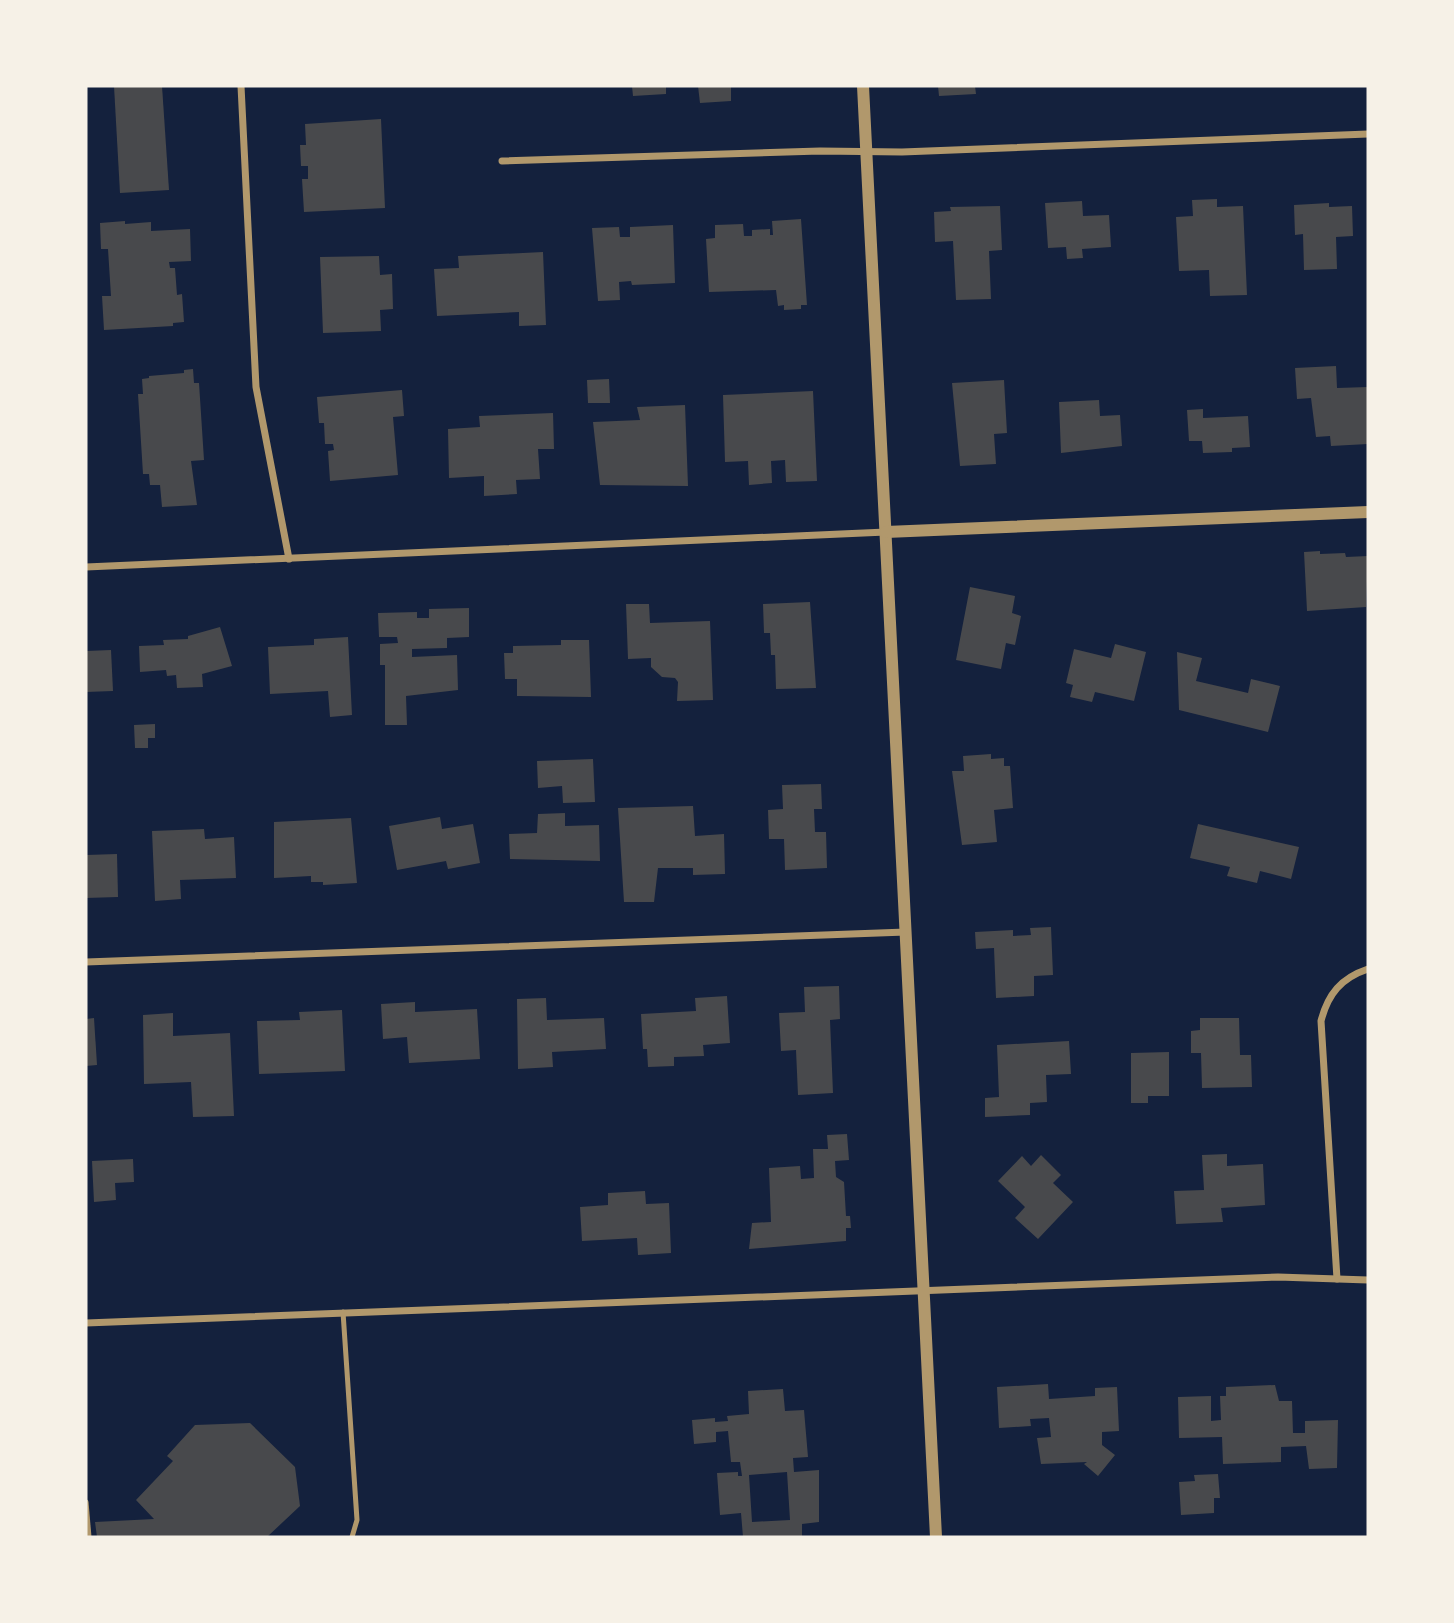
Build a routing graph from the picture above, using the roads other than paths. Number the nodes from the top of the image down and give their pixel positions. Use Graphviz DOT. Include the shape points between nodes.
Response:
graph roads {
  1 [pos="241,86"];
  2 [pos="863,86"];
  3 [pos="1368,134"];
  4 [pos="866,151"];
  5 [pos="502,161"];
  6 [pos="1368,512"];
  7 [pos="886,532"];
  8 [pos="289,559"];
  9 [pos="86,567"];
  10 [pos="906,932"];
  11 [pos="86,962"];
  12 [pos="1368,969"];
  13 [pos="1337,1279"];
  14 [pos="1368,1280"];
  15 [pos="923,1292"];
  16 [pos="343,1312"];
  17 [pos="86,1323"];
  18 [pos="86,1502"];
  19 [pos="89,1537"];
  20 [pos="352,1537"];
  21 [pos="936,1537"];
  1 -- 8 [label="street" via="256,387"];
  2 -- 4 [label="street"];
  3 -- 4 [label="street"];
  4 -- 5 [label="street"];
  4 -- 7 [label="street"];
  6 -- 7 [label="street"];
  7 -- 8 [label="street"];
  7 -- 10 [label="street"];
  8 -- 9 [label="street"];
  10 -- 11 [label="street"];
  10 -- 15 [label="street"];
  12 -- 13 [label="street" via="1345,980 1328,999 1321,1021"];
  13 -- 14 [label="street"];
  13 -- 15 [label="street" via="1278,1277"];
  15 -- 16 [label="street"];
  15 -- 21 [label="street"];
  16 -- 17 [label="street"];
  16 -- 20 [label="lane" via="357,1512"];
  18 -- 19 [label="lane"];
}
